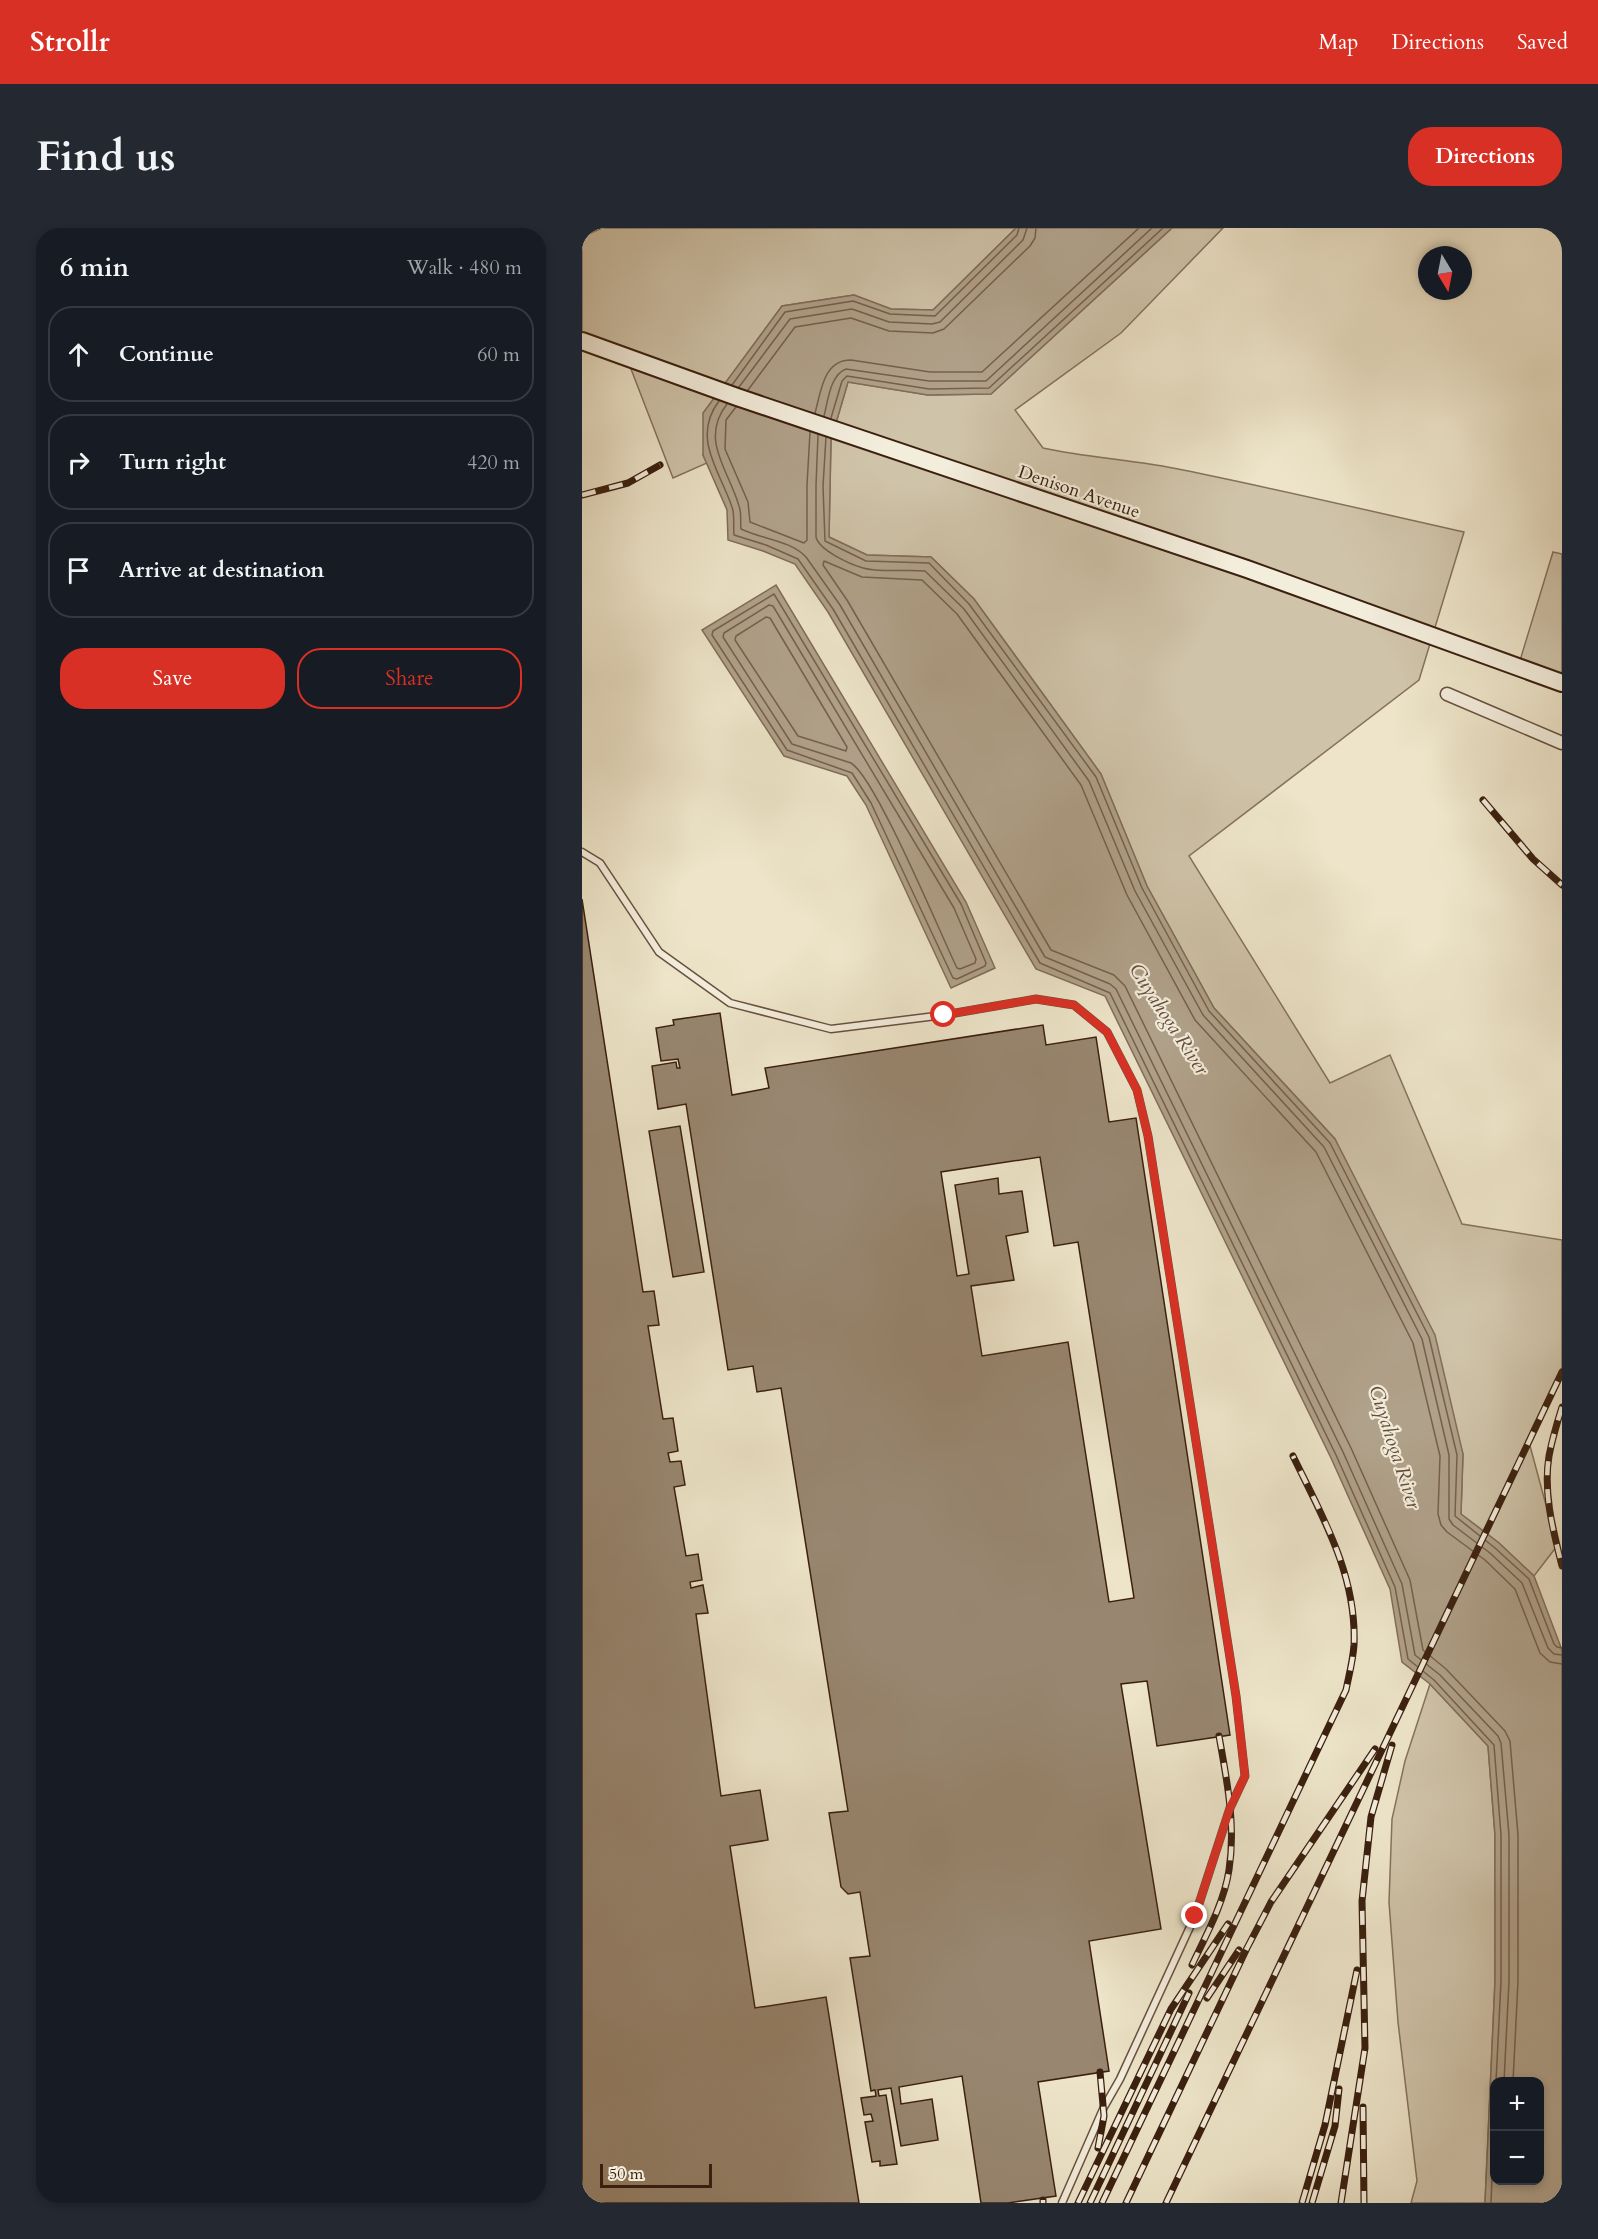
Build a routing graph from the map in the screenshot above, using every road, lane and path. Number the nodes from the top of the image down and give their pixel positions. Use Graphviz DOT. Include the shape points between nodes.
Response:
graph roads {
  1 [pos="582,341"];
  2 [pos="1562,683"];
  3 [pos="1447,694"];
  4 [pos="1562,743"];
  5 [pos="582,852"];
  6 [pos="1062,2203"];
  1 -- 2 [label="main road, Denison Avenue" via="1246,569"];
  3 -- 4 [label="street"];
  5 -- 6 [label="lane" via="600,863 659,952 730,1003 831,1029 1036,999 1074,1005 1107,1032 1137,1090 1148,1136 1236,1696 1245,1776 1230,1808 1195,1916"];
}
